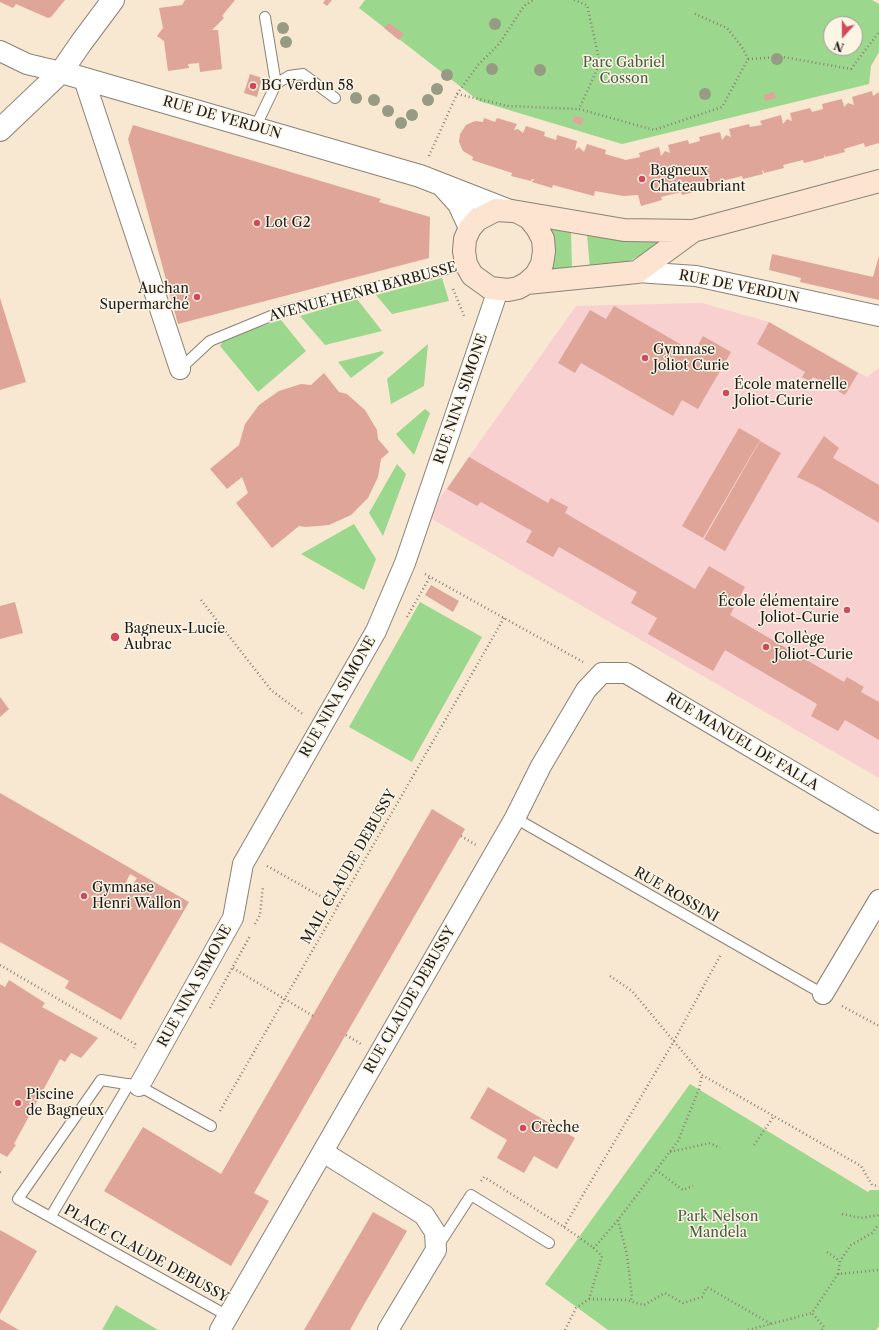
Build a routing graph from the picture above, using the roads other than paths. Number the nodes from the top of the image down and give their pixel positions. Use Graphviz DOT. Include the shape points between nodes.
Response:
graph roads {
  1 [pos="113,0"];
  2 [pos="265,17"];
  3 [pos="0,51"];
  4 [pos="61,72"];
  5 [pos="84,79"];
  6 [pos="276,84"];
  7 [pos="335,98"];
  8 [pos="255,128"];
  9 [pos="0,130"];
  10 [pos="879,181"];
  11 [pos="443,186"];
  12 [pos="512,211"];
  13 [pos="470,228"];
  14 [pos="693,231"];
  15 [pos="466,264"];
  16 [pos="637,272"];
  17 [pos="527,283"];
  18 [pos="498,290"];
  19 [pos="879,316"];
  20 [pos="180,369"];
  21 [pos="602,673"];
  22 [pos="515,818"];
  23 [pos="879,823"];
  24 [pos="879,900"];
  25 [pos="822,994"];
  26 [pos="134,1085"];
  27 [pos="211,1126"];
  28 [pos="323,1152"];
  29 [pos="51,1216"];
  30 [pos="549,1243"];
  31 [pos="436,1250"];
  32 [pos="224,1323"];
  33 [pos="388,1330"];
  1 -- 4 [label="street"];
  2 -- 6 [label="lane"];
  3 -- 4 [label="street, RUE DE VERDUN" via="27,64"];
  4 -- 5 [label="street, RUE DE VERDUN"];
  4 -- 9 [label="street"];
  5 -- 8 [label="street, RUE DE VERDUN"];
  5 -- 20 [label="street"];
  6 -- 7 [label="lane" via="289,76 303,74"];
  6 -- 8 [label="lane"];
  8 -- 11 [label="street, RUE DE VERDUN" via="420,176"];
  10 -- 14 [label="main road"];
  11 -- 12 [label="street, RUE DE VERDUN"];
  11 -- 13 [label="street, RUE DE VERDUN" via="459,204"];
  12 -- 13 [label="main road" via="496,210 486,214"];
  12 -- 14 [label="main road" via="624,230"];
  12 -- 17 [label="main road" via="529,218 537,228 543,245 542,264 536,275"];
  13 -- 15 [label="main road" via="465,239"];
  14 -- 16 [label="main road"];
  15 -- 18 [label="main road" via="472,275 482,284"];
  15 -- 20 [label="lane, AVENUE HENRI BARBUSSE" via="283,311 210,341"];
  16 -- 17 [label="main road, RUE DE VERDUN"];
  16 -- 19 [label="street, RUE DE VERDUN" via="696,276"];
  17 -- 18 [label="main road" via="508,290"];
  18 -- 26 [label="street, RUE NINA SIMONE" via="405,563 376,631 243,864 233,918"];
  21 -- 22 [label="street, RUE CLAUDE DEBUSSY" via="582,696 541,766"];
  21 -- 23 [label="street, RUE MANUEL DE FALLA" via="626,673"];
  22 -- 25 [label="lane, RUE ROSSINI"];
  22 -- 28 [label="street, RUE CLAUDE DEBUSSY"];
  24 -- 25 [label="street"];
  26 -- 27 [label="lane, PLACE CLAUDE DEBUSSY"];
  26 -- 29 [label="lane, PLACE CLAUDE DEBUSSY"];
  26 -- 29 [label="lane, PLACE CLAUDE DEBUSSY" via="101,1080 18,1199"];
  28 -- 31 [label="street" via="424,1214 435,1232"];
  28 -- 32 [label="street, RUE CLAUDE DEBUSSY"];
  29 -- 32 [label="lane, PLACE CLAUDE DEBUSSY"];
  30 -- 31 [label="lane" via="471,1195"];
  31 -- 33 [label="street"];
}
